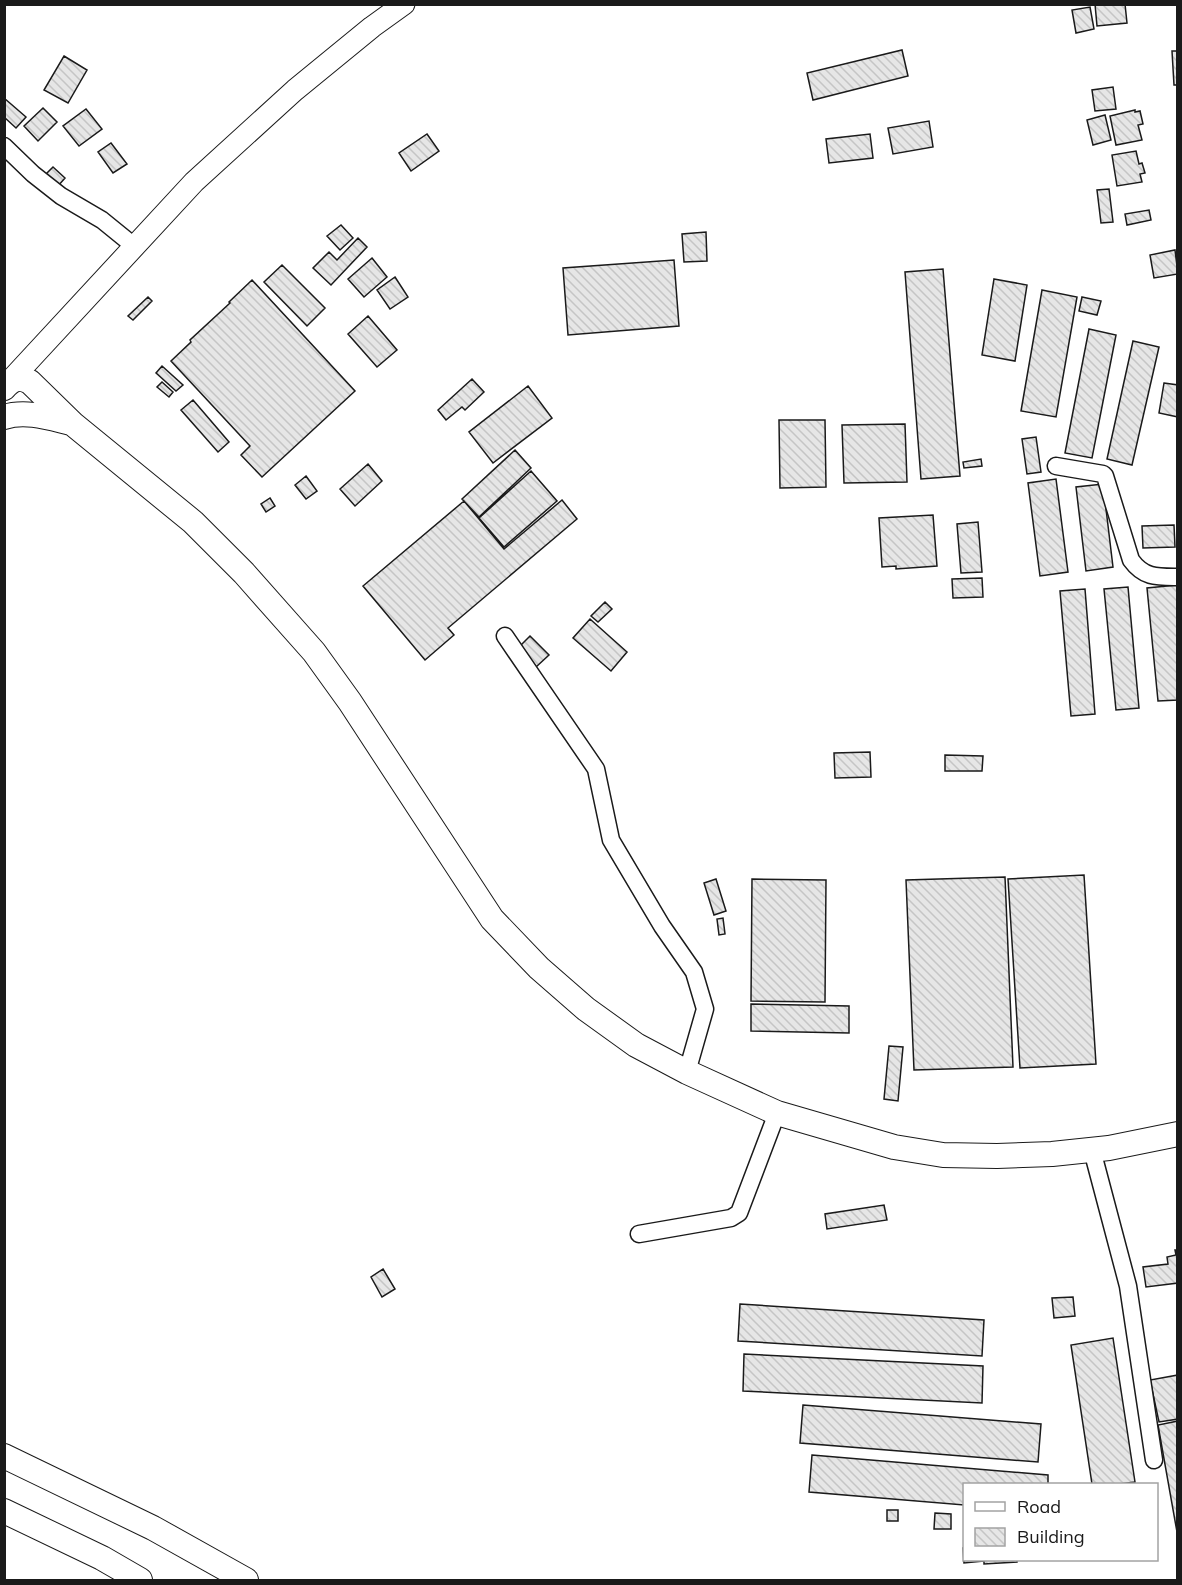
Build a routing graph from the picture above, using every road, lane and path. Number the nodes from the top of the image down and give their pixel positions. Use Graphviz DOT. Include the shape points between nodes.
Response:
graph roads {
  1 [pos="404,4"];
  2 [pos="4,146"];
  3 [pos="134,246"];
  4 [pos="7,385"];
  5 [pos="4,417"];
  6 [pos="73,424"];
  7 [pos="1056,466"];
  8 [pos="1178,577"];
  9 [pos="505,636"];
  10 [pos="687,1072"];
  11 [pos="777,1113"];
  12 [pos="1178,1134"];
  13 [pos="1092,1150"];
  14 [pos="639,1234"];
  15 [pos="4,1456"];
  16 [pos="1154,1460"];
  17 [pos="4,1510"];
  18 [pos="140,1581"];
  19 [pos="246,1581"];
  1 -- 3 [label="main road" via="287,98 194,182"];
  2 -- 3 [label="street" via="61,196 102,220"];
  3 -- 4 [label="main road"];
  4 -- 6 [label="highway" via="24,378"];
  5 -- 6 [label="highway" via="42,416"];
  6 -- 10 [label="highway" via="193,522 314,652 492,919 586,1009 636,1045"];
  7 -- 8 [label="street" via="1103,474 1131,560 1148,575"];
  9 -- 10 [label="street" via="596,769 611,840 694,972 705,1009"];
  10 -- 11 [label="highway"];
  11 -- 13 [label="highway" via="894,1147 943,1155"];
  11 -- 14 [label="street" via="739,1213 731,1218"];
  12 -- 13 [label="highway"];
  13 -- 16 [label="street" via="1128,1287"];
  15 -- 19 [label="highway" via="153,1528"];
  17 -- 18 [label="highway"];
}
